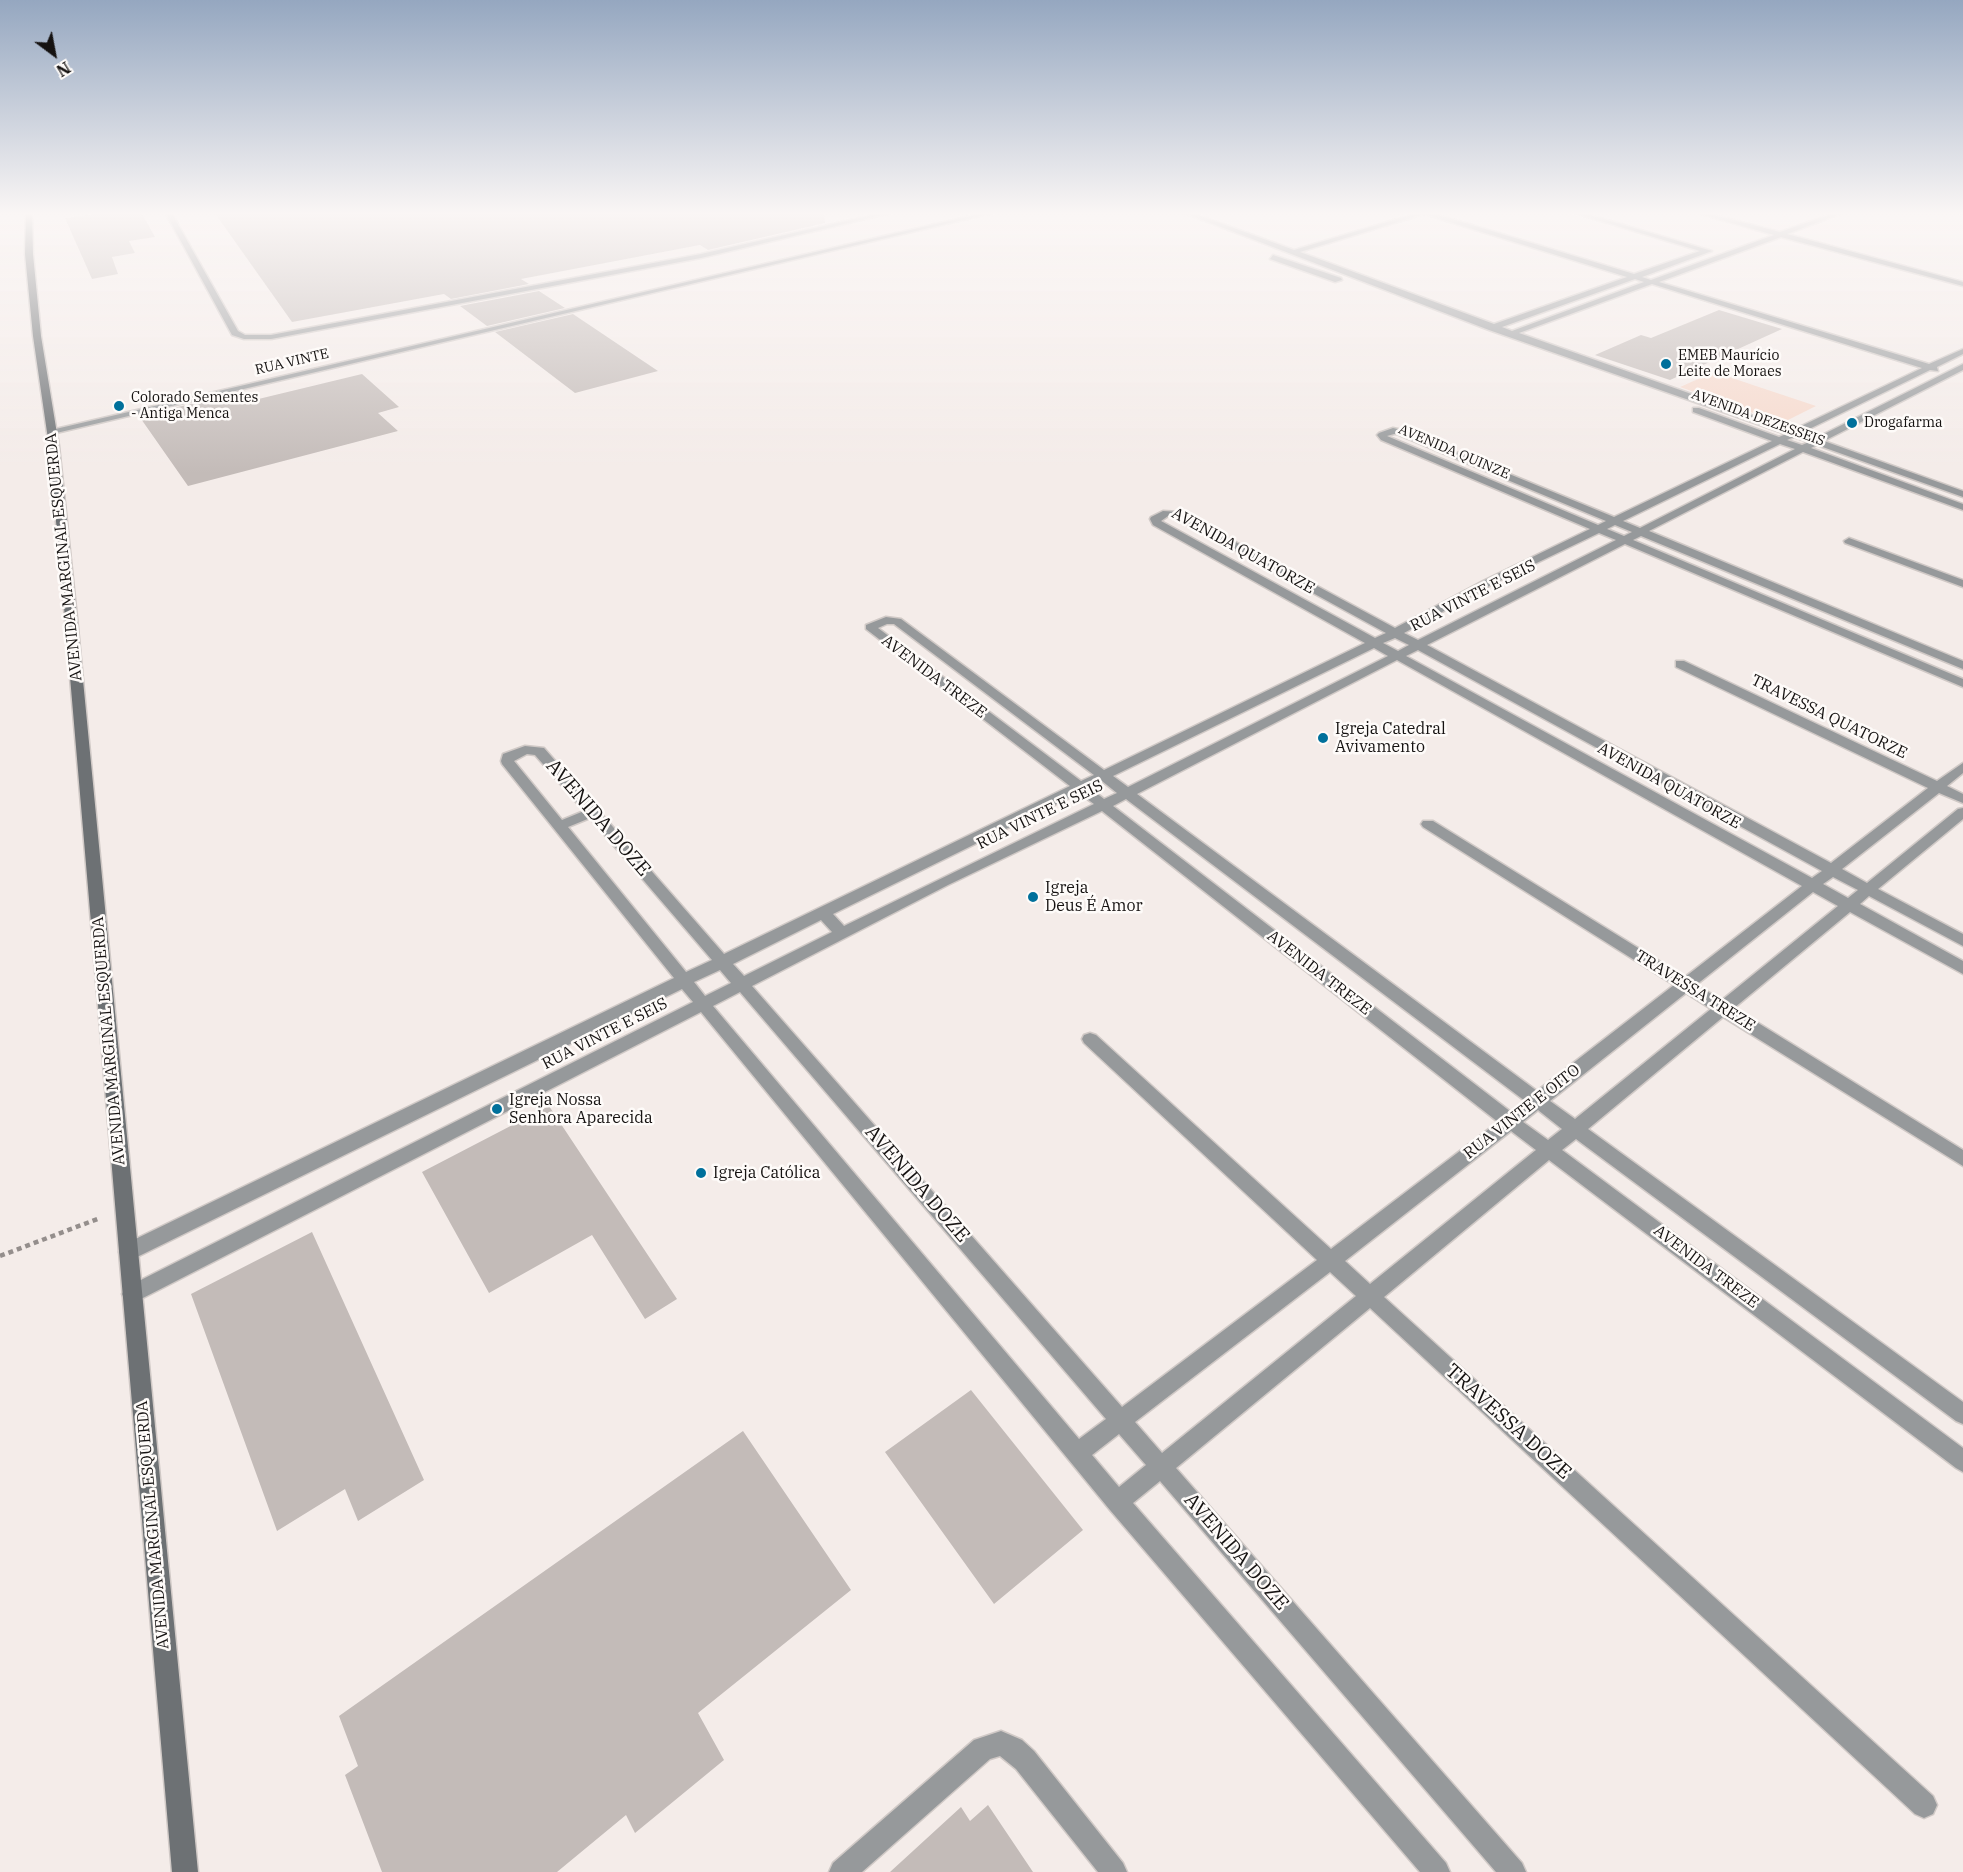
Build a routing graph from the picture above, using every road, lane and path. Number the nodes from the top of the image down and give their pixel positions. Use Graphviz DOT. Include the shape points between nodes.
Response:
graph roads {
  1 [pos="33,299"];
  2 [pos="216,299"];
  3 [pos="471,299"];
  4 [pos="583,299"];
  5 [pos="607,299"];
  6 [pos="1391,299"];
  7 [pos="1420,299"];
  8 [pos="1570,299"];
  9 [pos="1603,299"];
  10 [pos="1715,299"];
  11 [pos="1734,299"];
  12 [pos="1494,327"];
  13 [pos="1481,332"];
  14 [pos="1512,333"];
  15 [pos="1498,338"];
  16 [pos="1963,351"];
  17 [pos="1953,369"];
  18 [pos="154,398"];
  19 [pos="55,424"];
  20 [pos="1796,434"];
  21 [pos="1782,441"];
  22 [pos="1816,441"];
  23 [pos="1802,449"];
  24 [pos="1963,494"];
  25 [pos="1963,507"];
  26 [pos="1614,522"];
  27 [pos="1599,530"];
  28 [pos="1639,531"];
  29 [pos="1622,540"];
  30 [pos="1849,541"];
  31 [pos="1291,577"];
  32 [pos="1963,584"];
  33 [pos="1273,586"];
  34 [pos="1395,633"];
  35 [pos="1375,642"];
  36 [pos="1418,645"];
  37 [pos="1397,654"];
  38 [pos="1680,664"];
  39 [pos="1963,665"];
  40 [pos="1963,683"];
  41 [pos="1963,767"];
  42 [pos="1104,775"];
  43 [pos="1079,786"];
  44 [pos="1937,787"];
  45 [pos="1128,793"];
  46 [pos="1963,799"];
  47 [pos="1102,805"];
  48 [pos="593,812"];
  49 [pos="1963,812"];
  50 [pos="1428,824"];
  51 [pos="559,826"];
  52 [pos="1833,869"];
  53 [pos="1814,885"];
  54 [pos="1869,888"];
  55 [pos="1850,905"];
  56 [pos="822,911"];
  57 [pos="842,934"];
  58 [pos="1963,941"];
  59 [pos="722,960"];
  60 [pos="1963,968"];
  61 [pos="684,979"];
  62 [pos="744,984"];
  63 [pos="1685,985"];
  64 [pos="703,1004"];
  65 [pos="1722,1008"];
  66 [pos="1090,1040"];
  67 [pos="1538,1101"];
  68 [pos="1510,1122"];
  69 [pos="1574,1128"];
  70 [pos="1550,1149"];
  71 [pos="1963,1159"];
  72 [pos="124,1209"];
  73 [pos="128,1252"];
  74 [pos="0,1256"];
  75 [pos="1331,1260"];
  76 [pos="132,1294"];
  77 [pos="1370,1296"];
  78 [pos="1963,1414"];
  79 [pos="1121,1420"];
  80 [pos="1078,1453"];
  81 [pos="1963,1461"];
  82 [pos="1161,1466"];
  83 [pos="1118,1502"];
  84 [pos="1924,1805"];
  85 [pos="185,1872"];
  86 [pos="842,1872"];
  87 [pos="1114,1872"];
  88 [pos="1437,1872"];
  89 [pos="1513,1872"];
  1 -- 19 [label="main road, AVENIDA MARGINAL ESQUERDA"];
  2 -- 3 [label="street" via="235,333 244,338 271,337"];
  4 -- 18 [label="street, RUA VINTE"];
  5 -- 19 [label="street, RUA VINTE"];
  6 -- 13 [label="street, AVENIDA DEZESSEIS"];
  7 -- 12 [label="street, AVENIDA DEZESSEIS"];
  8 -- 12 [label="street"];
  9 -- 14 [label="street"];
  10 -- 17 [label="street"];
  11 -- 17 [label="street"];
  12 -- 13 [label="street"];
  12 -- 14 [label="street, AVENIDA DEZESSEIS"];
  13 -- 15 [label="street, AVENIDA DEZESSEIS"];
  14 -- 15 [label="street"];
  14 -- 20 [label="street, AVENIDA DEZESSEIS"];
  15 -- 21 [label="street, AVENIDA DEZESSEIS"];
  16 -- 17 [label="street, RUA VINTE E SEIS"];
  17 -- 20 [label="street, RUA VINTE E SEIS"];
  17 -- 22 [label="street, RUA VINTE E SEIS"];
  19 -- 72 [label="main road, AVENIDA MARGINAL ESQUERDA"];
  20 -- 21 [label="street, RUA VINTE E SEIS"];
  20 -- 22 [label="street, AVENIDA DEZESSEIS"];
  21 -- 23 [label="street, AVENIDA DEZESSEIS"];
  21 -- 26 [label="street, RUA VINTE E SEIS"];
  22 -- 23 [label="street, RUA VINTE E SEIS"];
  22 -- 24 [label="street, AVENIDA DEZESSEIS"];
  23 -- 25 [label="street, AVENIDA DEZESSEIS"];
  23 -- 28 [label="street, RUA VINTE E SEIS"];
  26 -- 27 [label="street, RUA VINTE E SEIS"];
  26 -- 27 [label="street, AVENIDA QUINZE" via="1399,432 1382,435"];
  26 -- 28 [label="street, AVENIDA QUINZE"];
  27 -- 29 [label="street, AVENIDA QUINZE"];
  27 -- 34 [label="street, RUA VINTE E SEIS" via="1487,583"];
  28 -- 29 [label="street, RUA VINTE E SEIS"];
  28 -- 39 [label="street, AVENIDA QUINZE"];
  29 -- 36 [label="street, RUA VINTE E SEIS"];
  29 -- 40 [label="street, AVENIDA QUINZE"];
  30 -- 32 [label="street"];
  31 -- 33 [label="street"];
  31 -- 33 [label="street, AVENIDA QUATORZE" via="1176,514 1167,513 1155,519"];
  31 -- 34 [label="street, AVENIDA QUATORZE"];
  33 -- 35 [label="street, AVENIDA QUATORZE"];
  34 -- 35 [label="street, RUA VINTE E SEIS"];
  34 -- 36 [label="street, AVENIDA QUATORZE"];
  35 -- 37 [label="street, AVENIDA QUATORZE"];
  35 -- 42 [label="street, RUA VINTE E SEIS"];
  36 -- 37 [label="street, RUA VINTE E SEIS"];
  36 -- 52 [label="street, AVENIDA QUATORZE"];
  37 -- 45 [label="street, RUA VINTE E SEIS"];
  37 -- 53 [label="street, AVENIDA QUATORZE"];
  38 -- 44 [label="street, TRAVESSA QUATORZE"];
  41 -- 44 [label="street, RUA VINTE E OITO"];
  42 -- 43 [label="street, RUA VINTE E SEIS"];
  42 -- 43 [label="street, AVENIDA TREZE" via="897,621 885,620 871,626 871,630"];
  42 -- 45 [label="street, AVENIDA TREZE"];
  43 -- 47 [label="street, AVENIDA TREZE"];
  43 -- 56 [label="street, RUA VINTE E SEIS"];
  44 -- 46 [label="street, TRAVESSA QUATORZE"];
  44 -- 52 [label="street, RUA VINTE E OITO"];
  45 -- 47 [label="street, RUA VINTE E SEIS"];
  45 -- 67 [label="street, AVENIDA TREZE"];
  47 -- 57 [label="street, RUA VINTE E SEIS"];
  47 -- 68 [label="street, AVENIDA TREZE"];
  48 -- 51 [label="street"];
  48 -- 51 [label="street, AVENIDA DOZE" via="539,750 525,750 508,757 507,761"];
  48 -- 59 [label="street, AVENIDA DOZE"];
  49 -- 54 [label="street"];
  50 -- 63 [label="street, TRAVESSA TREZE"];
  51 -- 61 [label="street, AVENIDA DOZE"];
  52 -- 53 [label="street, RUA VINTE E OITO"];
  52 -- 54 [label="street, AVENIDA QUATORZE"];
  53 -- 55 [label="street, AVENIDA QUATORZE"];
  53 -- 63 [label="street, RUA VINTE E OITO"];
  54 -- 55 [label="street"];
  54 -- 58 [label="street, AVENIDA QUATORZE"];
  55 -- 60 [label="street, AVENIDA QUATORZE"];
  55 -- 65 [label="street"];
  56 -- 57 [label="street"];
  56 -- 59 [label="street, RUA VINTE E SEIS"];
  57 -- 62 [label="street, RUA VINTE E SEIS"];
  59 -- 61 [label="street, RUA VINTE E SEIS"];
  59 -- 62 [label="street, AVENIDA DOZE"];
  61 -- 64 [label="street, AVENIDA DOZE"];
  61 -- 73 [label="street, RUA VINTE E SEIS"];
  62 -- 64 [label="street, RUA VINTE E SEIS"];
  62 -- 79 [label="street, AVENIDA DOZE"];
  63 -- 65 [label="street, TRAVESSA TREZE"];
  63 -- 67 [label="street, RUA VINTE E OITO"];
  64 -- 76 [label="street, RUA VINTE E SEIS"];
  64 -- 80 [label="street, AVENIDA DOZE"];
  65 -- 69 [label="street"];
  65 -- 71 [label="street, TRAVESSA TREZE"];
  66 -- 75 [label="street, TRAVESSA DOZE"];
  67 -- 68 [label="street, RUA VINTE E OITO"];
  67 -- 69 [label="street, AVENIDA TREZE"];
  68 -- 70 [label="street, AVENIDA TREZE"];
  68 -- 75 [label="street, RUA VINTE E OITO"];
  69 -- 70 [label="street"];
  69 -- 78 [label="street, AVENIDA TREZE"];
  70 -- 77 [label="street"];
  70 -- 81 [label="street, AVENIDA TREZE"];
  72 -- 73 [label="main road, AVENIDA MARGINAL ESQUERDA"];
  72 -- 74 [label="path"];
  73 -- 76 [label="main road, AVENIDA MARGINAL ESQUERDA"];
  75 -- 77 [label="street, TRAVESSA DOZE"];
  75 -- 79 [label="street, RUA VINTE E OITO"];
  76 -- 85 [label="main road, AVENIDA MARGINAL ESQUERDA"];
  77 -- 82 [label="street"];
  77 -- 84 [label="street, TRAVESSA DOZE"];
  79 -- 80 [label="street, RUA VINTE E OITO"];
  79 -- 82 [label="street, AVENIDA DOZE"];
  80 -- 83 [label="street, AVENIDA DOZE"];
  82 -- 83 [label="street"];
  82 -- 89 [label="street, AVENIDA DOZE"];
  83 -- 88 [label="street, AVENIDA DOZE"];
  86 -- 87 [label="street" via="983,1749 1001,1743 1025,1760"];
}
